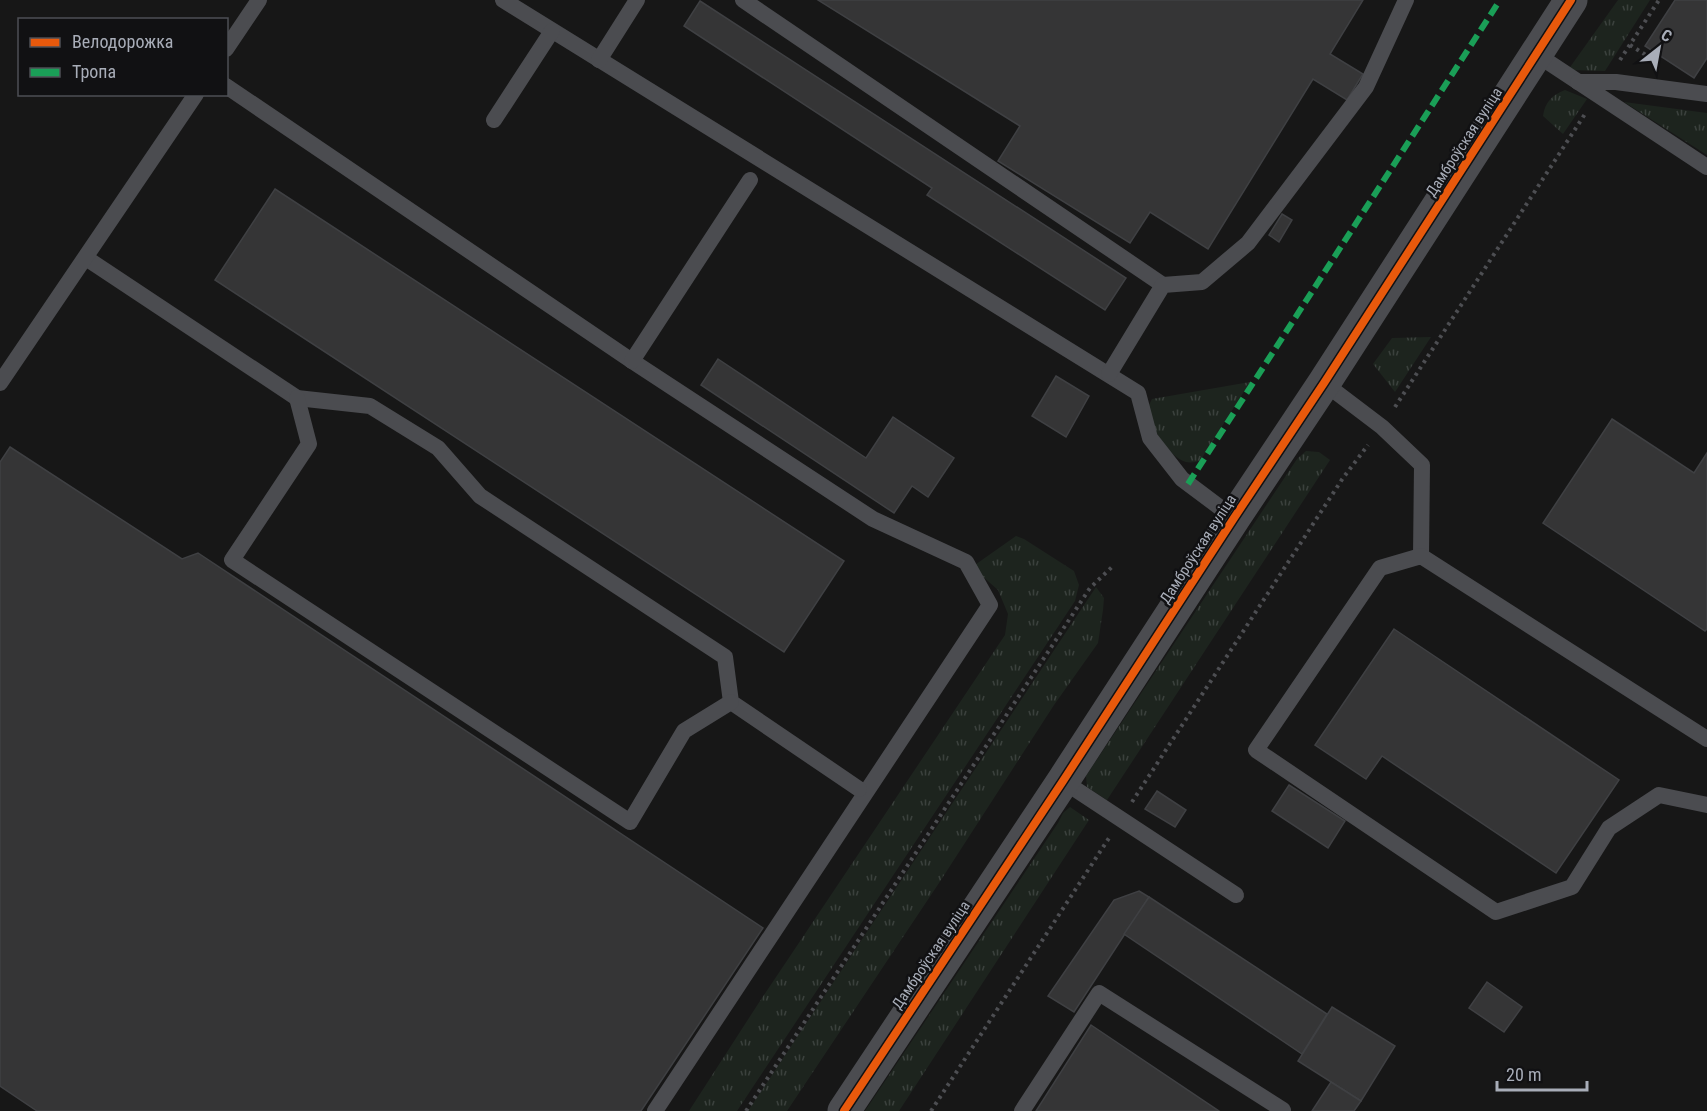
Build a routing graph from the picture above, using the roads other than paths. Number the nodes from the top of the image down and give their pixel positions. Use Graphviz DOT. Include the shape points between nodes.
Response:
graph roads {
  1 [pos="259,0"];
  2 [pos="503,0"];
  3 [pos="637,0"];
  4 [pos="743,0"];
  5 [pos="1406,0"];
  6 [pos="1571,0"];
  7 [pos="552,31"];
  8 [pos="228,46"];
  9 [pos="1536,54"];
  10 [pos="599,60"];
  11 [pos="228,87"];
  12 [pos="1601,89"];
  13 [pos="1707,94"];
  14 [pos="195,96"];
  15 [pos="494,120"];
  16 [pos="1707,167"];
  17 [pos="750,180"];
  18 [pos="87,258"];
  19 [pos="1163,285"];
  20 [pos="632,361"];
  21 [pos="1109,374"];
  22 [pos="0,383"];
  23 [pos="1324,383"];
  24 [pos="297,398"];
  25 [pos="1234,518"];
  26 [pos="1421,556"];
  27 [pos="731,702"];
  28 [pos="1707,739"];
  29 [pos="1063,781"];
  30 [pos="859,789"];
  31 [pos="1707,805"];
  32 [pos="1236,895"];
  33 [pos="655,1111"];
  34 [pos="844,1111"];
  35 [pos="1022,1111"];
  36 [pos="1282,1111"];
  1 -- 8 [label="lane"];
  2 -- 7 [label="lane"];
  3 -- 10 [label="lane"];
  4 -- 19 [label="lane"];
  5 -- 19 [label="lane" via="1366,87 1248,243 1202,282"];
  6 -- 9 [label="street, Дамброўская вуліца"];
  7 -- 10 [label="lane"];
  7 -- 15 [label="lane"];
  9 -- 12 [label="lane" via="1577,82"];
  9 -- 23 [label="street, Дамброўская вуліца"];
  10 -- 21 [label="lane"];
  11 -- 20 [label="lane"];
  12 -- 13 [label="lane" via="1616,82"];
  12 -- 16 [label="lane"];
  14 -- 18 [label="lane"];
  17 -- 20 [label="lane"];
  18 -- 22 [label="lane"];
  18 -- 24 [label="lane"];
  19 -- 21 [label="lane"];
  20 -- 33 [label="lane" via="873,519 966,562 990,605"];
  21 -- 25 [label="lane" via="1138,393 1150,438 1182,479"];
  23 -- 25 [label="street, Дамброўская вуліца"];
  23 -- 26 [label="lane" via="1382,427 1422,465"];
  24 -- 27 [label="lane" via="370,406 438,448 480,496 725,657"];
  24 -- 27 [label="lane" via="309,444 232,560 630,822 684,730"];
  25 -- 29 [label="street, Дамброўская вуліца"];
  26 -- 28 [label="lane"];
  26 -- 31 [label="lane" via="1380,568 1256,750 1496,912 1572,887 1609,828 1659,795"];
  27 -- 30 [label="lane"];
  29 -- 32 [label="lane"];
  29 -- 34 [label="street, Дамброўская вуліца"];
  35 -- 36 [label="lane" via="1099,993"];
}
